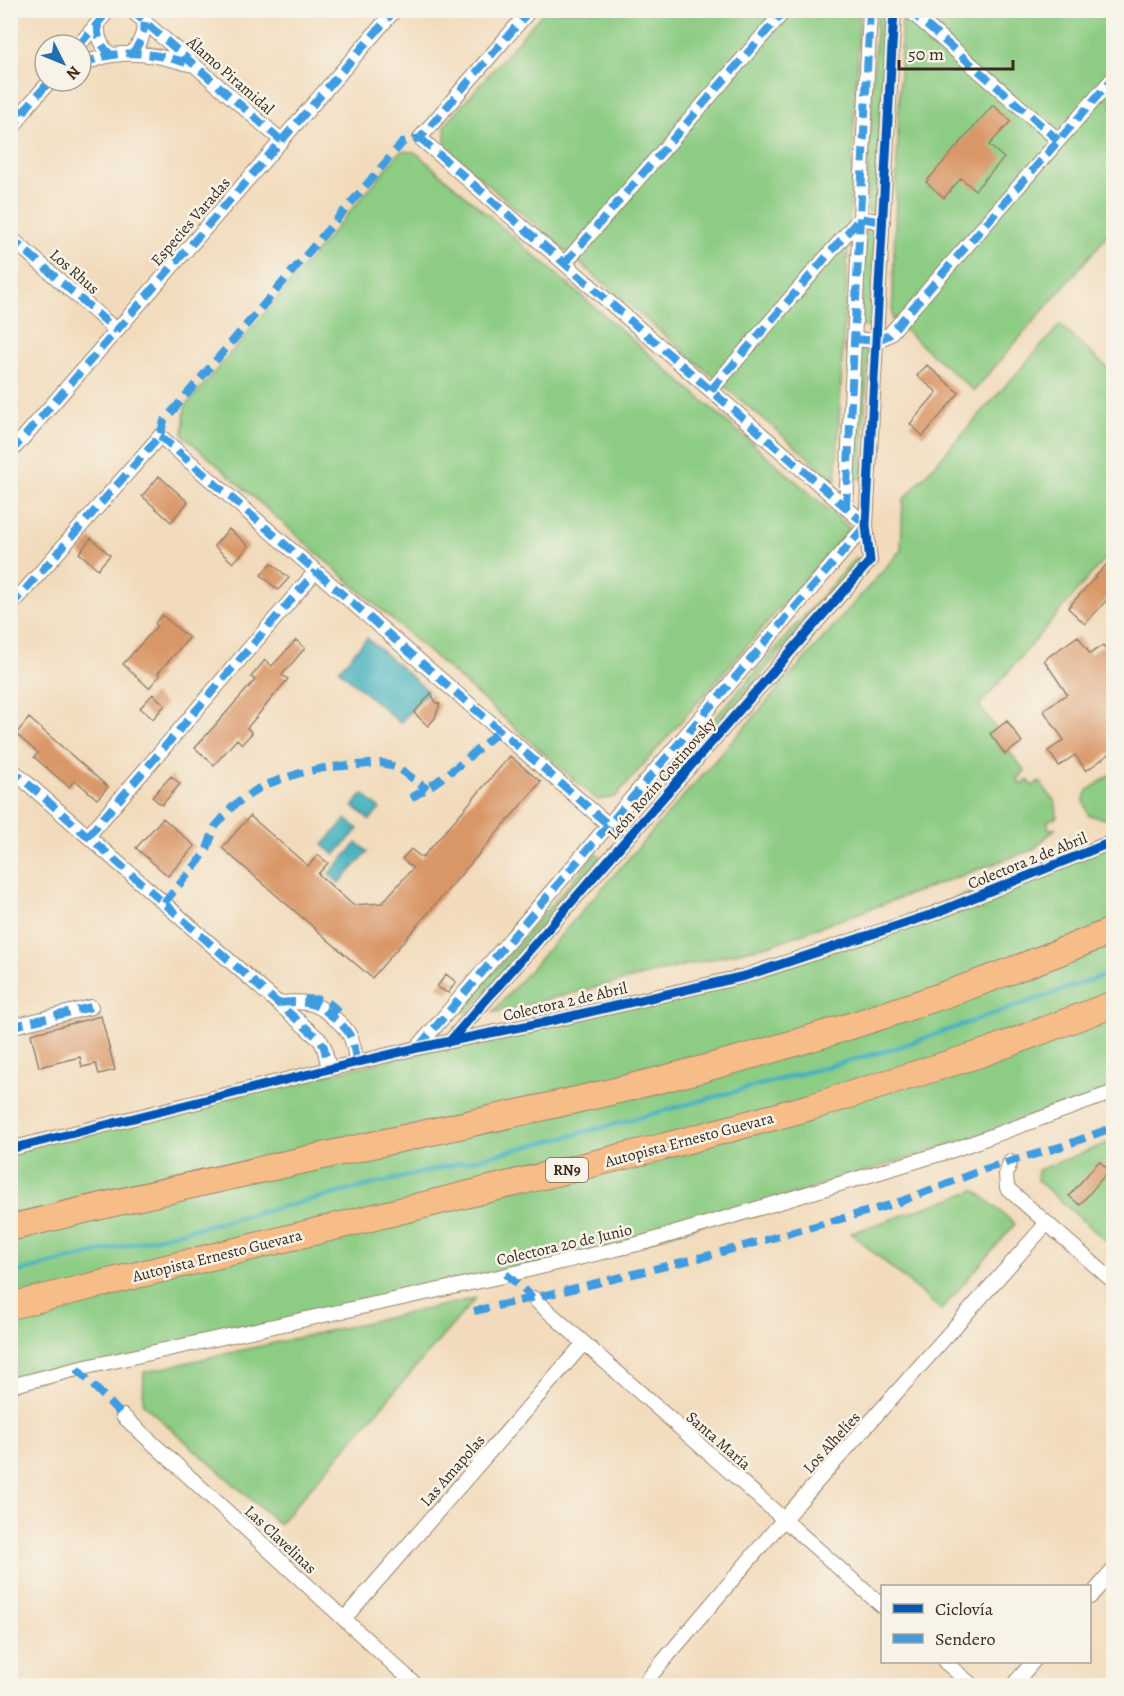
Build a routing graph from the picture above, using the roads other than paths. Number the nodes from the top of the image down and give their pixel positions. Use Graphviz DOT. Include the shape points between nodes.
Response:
graph roads {
  1 [pos="109,10"];
  2 [pos="131,10"];
  3 [pos="395,10"];
  4 [pos="530,10"];
  5 [pos="785,10"];
  6 [pos="870,10"];
  7 [pos="894,10"];
  8 [pos="909,10"];
  9 [pos="145,22"];
  10 [pos="98,23"];
  11 [pos="89,33"];
  12 [pos="132,53"];
  13 [pos="111,55"];
  14 [pos="93,60"];
  15 [pos="194,65"];
  16 [pos="1113,77"];
  17 [pos="40,93"];
  18 [pos="28,106"];
  19 [pos="10,117"];
  20 [pos="10,132"];
  21 [pos="1058,140"];
  22 [pos="282,141"];
  23 [pos="860,219"];
  24 [pos="883,222"];
  25 [pos="10,237"];
  26 [pos="565,263"];
  27 [pos="117,331"];
  28 [pos="854,339"];
  29 [pos="876,341"];
  30 [pos="711,390"];
  31 [pos="10,453"];
  32 [pos="846,507"];
  33 [pos="866,525"];
  34 [pos="316,571"];
  35 [pos="10,607"];
  36 [pos="10,768"];
  37 [pos="609,825"];
  38 [pos="87,836"];
  39 [pos="626,840"];
  40 [pos="1113,841"];
  41 [pos="1113,930"];
  42 [pos="280,1003"];
  43 [pos="1113,1004"];
  44 [pos="91,1007"];
  45 [pos="10,1027"];
  46 [pos="450,1041"];
  47 [pos="417,1048"];
  48 [pos="356,1062"];
  49 [pos="328,1069"];
  50 [pos="1113,1092"];
  51 [pos="10,1149"];
  52 [pos="1010,1162"];
  53 [pos="1047,1223"];
  54 [pos="10,1227"];
  55 [pos="1113,1282"];
  56 [pos="533,1298"];
  57 [pos="10,1306"];
  58 [pos="584,1343"];
  59 [pos="10,1386"];
  60 [pos="123,1416"];
  61 [pos="784,1519"];
  62 [pos="1113,1569"];
  63 [pos="1091,1595"];
  64 [pos="881,1605"];
  65 [pos="344,1619"];
  66 [pos="946,1663"];
  67 [pos="1032,1663"];
  68 [pos="417,1686"];
  69 [pos="642,1686"];
  70 [pos="973,1686"];
  71 [pos="1012,1686"];
  1 -- 10 [label="street"];
  2 -- 9 [label="street, Álamo Piramidal"];
  3 -- 22 [label="street, Especies Varadas"];
  4 -- 26 [label="street" via="420,138"];
  5 -- 26 [label="street"];
  6 -- 23 [label="street"];
  7 -- 24 [label="street"];
  8 -- 21 [label="street"];
  9 -- 12 [label="street"];
  9 -- 15 [label="street, Álamo Piramidal"];
  10 -- 11 [label="street"];
  10 -- 13 [label="street" via="97,35"];
  12 -- 13 [label="street"];
  12 -- 15 [label="street" via="164,56"];
  13 -- 14 [label="street"];
  15 -- 22 [label="street, Álamo Piramidal"];
  16 -- 21 [label="street"];
  17 -- 18 [label="street"];
  18 -- 19 [label="street"];
  18 -- 20 [label="street"];
  21 -- 29 [label="street" via="889,335"];
  22 -- 27 [label="street, Especies Varadas"];
  23 -- 24 [label="street"];
  23 -- 28 [label="street"];
  23 -- 30 [label="street"];
  24 -- 29 [label="street"];
  25 -- 27 [label="street, Los Rhus"];
  26 -- 30 [label="street"];
  27 -- 31 [label="street, Especies Varadas"];
  28 -- 29 [label="street"];
  28 -- 32 [label="street"];
  29 -- 33 [label="street"];
  30 -- 32 [label="street"];
  32 -- 33 [label="street"];
  33 -- 37 [label="street, León Rozin Costinovsky"];
  33 -- 39 [label="street, León Rozin Costinovsky" via="870,561"];
  34 -- 35 [label="street" via="160,436"];
  34 -- 37 [label="street"];
  34 -- 38 [label="street"];
  36 -- 38 [label="street"];
  37 -- 39 [label="street"];
  37 -- 47 [label="street, León Rozin Costinovsky"];
  38 -- 42 [label="street"];
  39 -- 46 [label="street, León Rozin Costinovsky"];
  40 -- 46 [label="street, Colectora 2 de Abril" via="933,914 745,976"];
  41 -- 54 [label="highway" via="1047,958 884,1016 727,1062 628,1088"];
  42 -- 48 [label="street" via="300,1001 319,1006 349,1034"];
  42 -- 49 [label="street" via="323,1043"];
  43 -- 57 [label="highway, Autopista Ernesto Guevara / RN9" via="983,1053 811,1107"];
  44 -- 45 [label="street"];
  46 -- 47 [label="street, Colectora 2 de Abril"];
  47 -- 48 [label="street, Colectora 2 de Abril"];
  48 -- 49 [label="street, Colectora 2 de Abril"];
  49 -- 51 [label="street, Colectora 2 de Abril"];
  50 -- 59 [label="street, Colectora 20 de Junio" via="953,1150 646,1242"];
  52 -- 53 [label="street" via="1008,1188"];
  53 -- 55 [label="street"];
  53 -- 61 [label="street, Los Alhelíes"];
  56 -- 58 [label="street, Santa María"];
  58 -- 61 [label="street, Santa María"];
  58 -- 65 [label="street, Las Amapolas"];
  60 -- 65 [label="street, Las Clavelinas"];
  61 -- 64 [label="street, Santa María"];
  61 -- 69 [label="street, Los Alhelíes"];
  62 -- 63 [label="street"];
  65 -- 68 [label="street, Las Clavelinas"];
  66 -- 70 [label="street"];
  67 -- 71 [label="street"];
}
